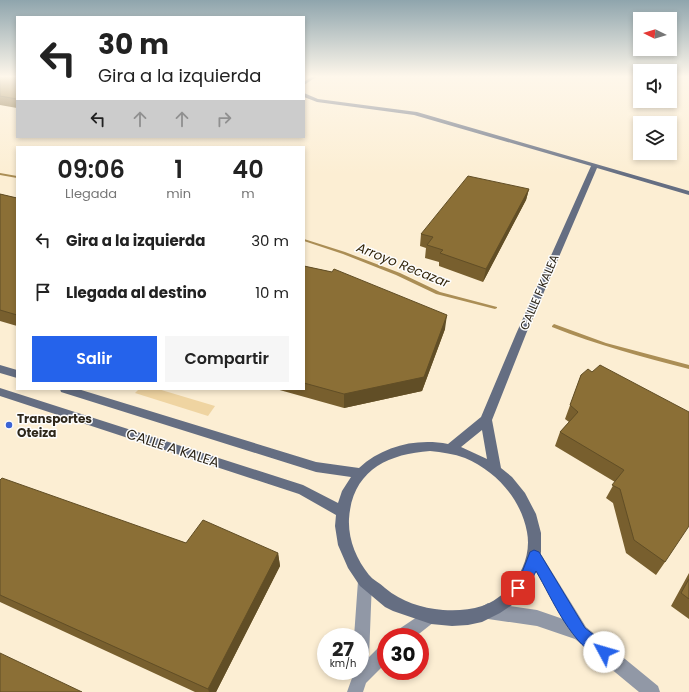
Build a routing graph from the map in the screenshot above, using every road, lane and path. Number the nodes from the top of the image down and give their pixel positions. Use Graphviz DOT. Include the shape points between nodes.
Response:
graph roads {
  1 [pos="387,109"];
  2 [pos="595,165"];
  3 [pos="689,193"];
  4 [pos="0,369"];
  5 [pos="16,374"];
  6 [pos="68,390"];
  7 [pos="0,392"];
  8 [pos="486,420"];
  9 [pos="450,449"];
  10 [pos="495,469"];
  11 [pos="360,473"];
  12 [pos="342,512"];
  13 [pos="534,556"];
  14 [pos="365,580"];
  15 [pos="488,611"];
  16 [pos="429,617"];
  17 [pos="412,628"];
  18 [pos="580,633"];
  19 [pos="377,663"];
  20 [pos="358,685"];
  21 [pos="652,692"];
  1 -- 2 [label="street" via="415,113"];
  2 -- 3 [label="street"];
  2 -- 8 [label="street, CALLE F KALEA"];
  4 -- 5 [label="street"];
  6 -- 11 [label="street, CALLE A KALEA" via="316,467"];
  7 -- 12 [label="street, CALLE A KALEA" via="303,490"];
  8 -- 9 [label="street, CALLE F KALEA"];
  8 -- 10 [label="street"];
  9 -- 10 [label="street" via="473,457"];
  9 -- 11 [label="street" via="430,446 391,452 374,461"];
  10 -- 13 [label="street" via="510,482 531,517 535,536"];
  11 -- 12 [label="street" via="345,498"];
  12 -- 14 [label="street" via="342,535 350,558"];
  13 -- 15 [label="street" via="526,578 514,593"];
  13 -- 18 [label="street"];
  14 -- 16 [label="street" via="393,604"];
  14 -- 20 [label="street"];
  15 -- 16 [label="street" via="470,617"];
  15 -- 18 [label="street" via="537,618"];
  16 -- 17 [label="street"];
  18 -- 21 [label="street"];
  19 -- 20 [label="street"];
}
